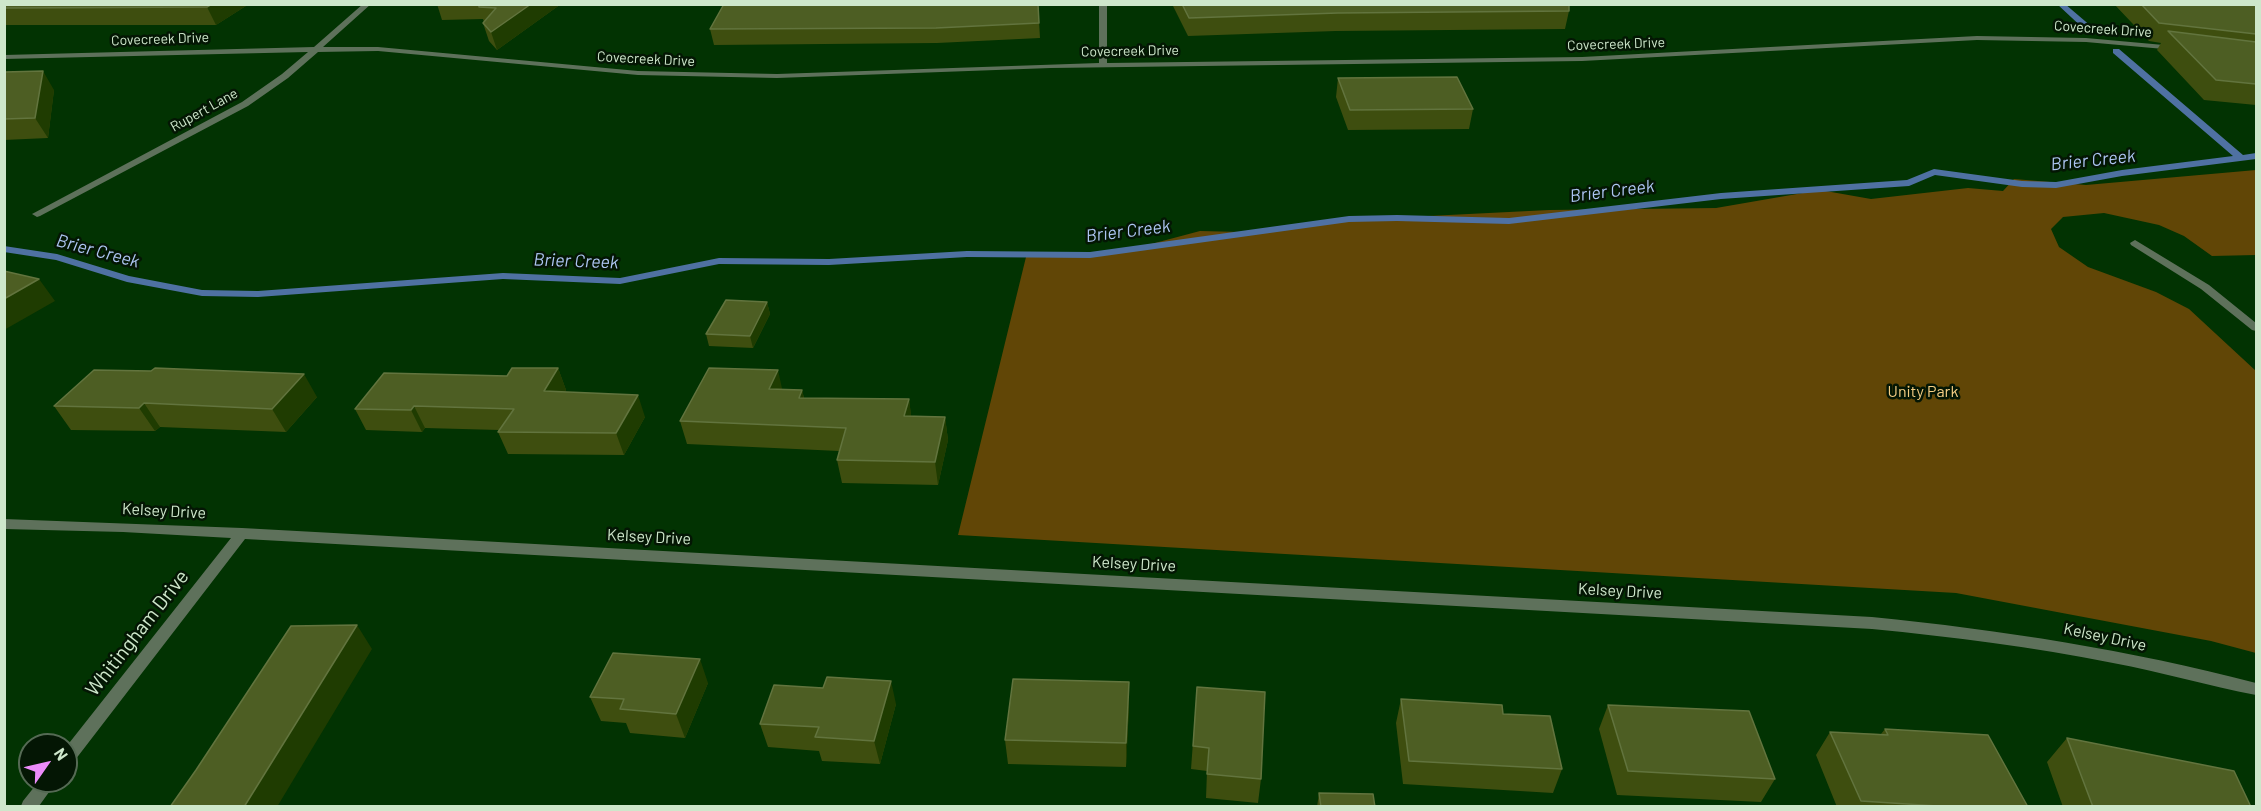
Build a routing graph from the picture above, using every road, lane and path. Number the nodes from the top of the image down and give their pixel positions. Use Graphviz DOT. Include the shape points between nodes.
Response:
graph roads {
  1 [pos="368,4"];
  2 [pos="1102,4"];
  3 [pos="317,48"];
  4 [pos="2184,49"];
  5 [pos="4,57"];
  6 [pos="1103,65"];
  7 [pos="37,214"];
  8 [pos="2135,243"];
  9 [pos="2256,328"];
  10 [pos="4,524"];
  11 [pos="242,533"];
  12 [pos="2256,689"];
  13 [pos="78,744"];
  14 [pos="40,793"];
  15 [pos="29,807"];
  1 -- 3 [label="street, Rupert Lane"];
  2 -- 6 [label="street"];
  3 -- 5 [label="street, Covecreek Drive"];
  3 -- 6 [label="street, Covecreek Drive" via="420,52 532,65 683,75 852,75"];
  3 -- 7 [label="street, Rupert Lane" via="244,104"];
  4 -- 6 [label="street, Covecreek Drive" via="2086,40 1977,38 1582,59"];
  8 -- 9 [label="street" via="2205,287"];
  10 -- 11 [label="street, Kelsey Drive"];
  11 -- 12 [label="street, Kelsey Drive" via="1872,623 2071,648"];
  11 -- 13 [label="street, Whitingham Drive"];
  14 -- 15 [label="street"];
}
